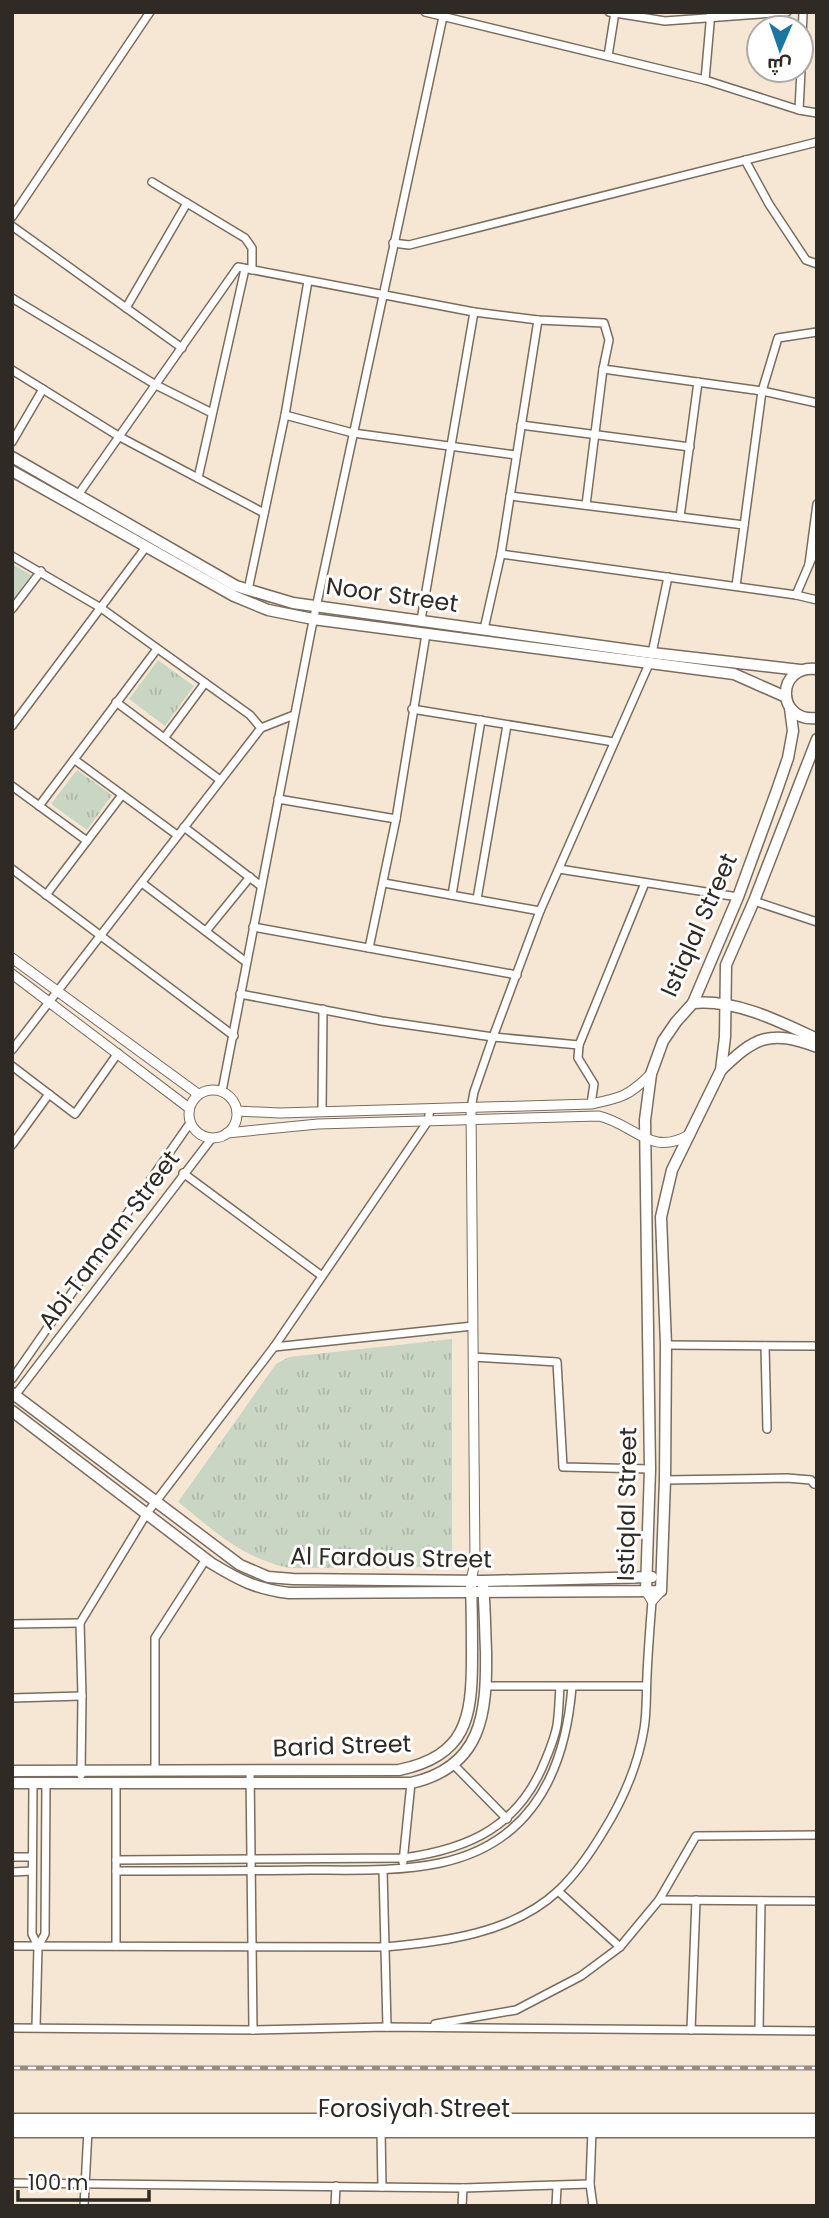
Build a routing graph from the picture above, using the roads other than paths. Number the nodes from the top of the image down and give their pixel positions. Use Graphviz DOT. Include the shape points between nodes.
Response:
graph roads {
  1 [pos="150,12"];
  2 [pos="425,12"];
  3 [pos="787,12"];
  4 [pos="613,13"];
  5 [pos="443,14"];
  6 [pos="710,15"];
  7 [pos="608,57"];
  8 [pos="705,80"];
  9 [pos="800,84"];
  10 [pos="799,110"];
  11 [pos="817,113"];
  12 [pos="817,142"];
  13 [pos="745,160"];
  14 [pos="152,182"];
  15 [pos="187,203"];
  16 [pos="12,217"];
  17 [pos="12,226"];
  18 [pos="393,243"];
  19 [pos="817,264"];
  20 [pos="249,269"];
  21 [pos="308,281"];
  22 [pos="382,295"];
  23 [pos="12,298"];
  24 [pos="126,308"];
  25 [pos="474,312"];
  26 [pos="538,320"];
  27 [pos="817,332"];
  28 [pos="182,348"];
  29 [pos="603,369"];
  30 [pos="12,370"];
  31 [pos="698,382"];
  32 [pos="156,386"];
  33 [pos="43,390"];
  34 [pos="762,391"];
  35 [pos="817,403"];
  36 [pos="212,413"];
  37 [pos="285,415"];
  38 [pos="521,425"];
  39 [pos="353,433"];
  40 [pos="120,436"];
  41 [pos="595,436"];
  42 [pos="12,442"];
  43 [pos="451,446"];
  44 [pos="690,447"];
  45 [pos="516,455"];
  46 [pos="12,457"];
  47 [pos="12,471"];
  48 [pos="198,478"];
  49 [pos="78,495"];
  50 [pos="510,496"];
  51 [pos="817,504"];
  52 [pos="586,505"];
  53 [pos="264,513"];
  54 [pos="680,517"];
  55 [pos="744,526"];
  56 [pos="817,546"];
  57 [pos="146,547"];
  58 [pos="501,554"];
  59 [pos="12,556"];
  60 [pos="809,564"];
  61 [pos="41,571"];
  62 [pos="668,577"];
  63 [pos="736,586"];
  64 [pos="248,590"];
  65 [pos="796,594"];
  66 [pos="817,600"];
  67 [pos="316,606"];
  68 [pos="101,608"];
  69 [pos="12,610"];
  70 [pos="313,620"];
  71 [pos="421,620"];
  72 [pos="484,629"];
  73 [pos="426,634"];
  74 [pos="157,649"];
  75 [pos="651,658"];
  76 [pos="817,669"];
  77 [pos="800,670"];
  78 [pos="205,683"];
  79 [pos="786,697"];
  80 [pos="116,702"];
  81 [pos="790,708"];
  82 [pos="412,709"];
  83 [pos="294,715"];
  84 [pos="817,718"];
  85 [pos="481,720"];
  86 [pos="506,724"];
  87 [pos="12,726"];
  88 [pos="261,728"];
  89 [pos="165,737"];
  90 [pos="614,742"];
  91 [pos="815,746"];
  92 [pos="75,761"];
  93 [pos="220,780"];
  94 [pos="12,786"];
  95 [pos="122,795"];
  96 [pos="278,799"];
  97 [pos="39,806"];
  98 [pos="396,819"];
  99 [pos="184,827"];
  100 [pos="177,835"];
  101 [pos="87,841"];
  102 [pos="12,869"];
  103 [pos="559,869"];
  104 [pos="250,877"];
  105 [pos="142,883"];
  106 [pos="384,883"];
  107 [pos="645,883"];
  108 [pos="261,886"];
  109 [pos="46,895"];
  110 [pos="452,895"];
  111 [pos="738,897"];
  112 [pos="477,899"];
  113 [pos="754,901"];
  114 [pos="540,911"];
  115 [pos="817,922"];
  116 [pos="253,928"];
  117 [pos="206,931"];
  118 [pos="102,935"];
  119 [pos="369,948"];
  120 [pos="12,958"];
  121 [pos="246,962"];
  122 [pos="12,974"];
  123 [pos="517,975"];
  124 [pos="57,992"];
  125 [pos="240,994"];
  126 [pos="49,1001"];
  127 [pos="693,1003"];
  128 [pos="726,1006"];
  129 [pos="323,1009"];
  130 [pos="234,1035"];
  131 [pos="493,1037"];
  132 [pos="817,1039"];
  133 [pos="579,1045"];
  134 [pos="817,1047"];
  135 [pos="12,1050"];
  136 [pos="118,1054"];
  137 [pos="12,1066"];
  138 [pos="721,1070"];
  139 [pos="650,1074"];
  140 [pos="222,1091"];
  141 [pos="49,1094"];
  142 [pos="198,1094"];
  143 [pos="592,1104"];
  144 [pos="189,1108"];
  145 [pos="471,1108"];
  146 [pos="430,1109"];
  147 [pos="237,1111"];
  148 [pos="321,1111"];
  149 [pos="428,1121"];
  150 [pos="471,1121"];
  151 [pos="190,1123"];
  152 [pos="227,1133"];
  153 [pos="690,1135"];
  154 [pos="645,1137"];
  155 [pos="212,1138"];
  156 [pos="12,1145"];
  157 [pos="183,1173"];
  158 [pos="321,1276"];
  159 [pos="473,1326"];
  160 [pos="666,1345"];
  161 [pos="765,1346"];
  162 [pos="817,1346"];
  163 [pos="274,1348"];
  164 [pos="473,1357"];
  165 [pos="12,1379"];
  166 [pos="13,1396"];
  167 [pos="12,1411"];
  168 [pos="767,1429"];
  169 [pos="650,1469"];
  170 [pos="665,1480"];
  171 [pos="814,1484"];
  172 [pos="157,1501"];
  173 [pos="147,1513"];
  174 [pos="206,1559"];
  175 [pos="475,1563"];
  176 [pos="645,1577"];
  177 [pos="661,1577"];
  178 [pos="483,1581"];
  179 [pos="471,1586"];
  180 [pos="661,1591"];
  181 [pos="484,1593"];
  182 [pos="649,1596"];
  183 [pos="80,1623"];
  184 [pos="12,1624"];
  185 [pos="486,1686"];
  186 [pos="646,1686"];
  187 [pos="561,1687"];
  188 [pos="572,1687"];
  189 [pos="82,1696"];
  190 [pos="12,1698"];
  191 [pos="454,1765"];
  192 [pos="80,1770"];
  193 [pos="155,1770"];
  194 [pos="250,1770"];
  195 [pos="399,1770"];
  196 [pos="12,1771"];
  197 [pos="250,1782"];
  198 [pos="12,1783"];
  199 [pos="33,1783"];
  200 [pos="46,1783"];
  201 [pos="82,1783"];
  202 [pos="116,1783"];
  203 [pos="405,1783"];
  204 [pos="507,1819"];
  205 [pos="817,1835"];
  206 [pos="12,1857"];
  207 [pos="32,1857"];
  208 [pos="403,1858"];
  209 [pos="116,1860"];
  210 [pos="251,1860"];
  211 [pos="403,1868"];
  212 [pos="383,1870"];
  213 [pos="32,1871"];
  214 [pos="116,1871"];
  215 [pos="251,1871"];
  216 [pos="12,1872"];
  217 [pos="558,1891"];
  218 [pos="659,1900"];
  219 [pos="696,1900"];
  220 [pos="761,1901"];
  221 [pos="817,1901"];
  222 [pos="12,1946"];
  223 [pos="38,1946"];
  224 [pos="116,1947"];
  225 [pos="251,1947"];
  226 [pos="384,1947"];
  227 [pos="620,1947"];
  228 [pos="36,2027"];
  229 [pos="387,2027"];
  230 [pos="418,2027"];
  231 [pos="12,2028"];
  232 [pos="253,2029"];
  233 [pos="691,2030"];
  234 [pos="759,2031"];
  235 [pos="817,2031"];
  236 [pos="12,2120"];
  237 [pos="817,2120"];
  238 [pos="88,2130"];
  239 [pos="381,2130"];
  240 [pos="592,2130"];
  241 [pos="12,2131"];
  242 [pos="817,2131"];
  243 [pos="12,2183"];
  244 [pos="590,2184"];
  245 [pos="87,2185"];
  246 [pos="336,2186"];
  247 [pos="382,2187"];
  248 [pos="557,2187"];
  249 [pos="463,2188"];
  250 [pos="84,2206"];
  251 [pos="335,2206"];
  252 [pos="462,2206"];
  253 [pos="556,2206"];
  254 [pos="593,2206"];
  1 -- 16 [label="street"];
  2 -- 5 [label="street"];
  3 -- 6 [label="street"];
  4 -- 6 [label="street" via="665,21"];
  4 -- 7 [label="street"];
  5 -- 7 [label="street"];
  5 -- 18 [label="street"];
  6 -- 8 [label="street"];
  7 -- 8 [label="street"];
  8 -- 10 [label="street"];
  9 -- 10 [label="street"];
  10 -- 11 [label="street"];
  12 -- 13 [label="street"];
  13 -- 18 [label="street" via="409,245"];
  13 -- 19 [label="street" via="806,260"];
  14 -- 15 [label="street"];
  15 -- 20 [label="street" via="245,238 252,248"];
  15 -- 24 [label="street"];
  17 -- 24 [label="street"];
  18 -- 22 [label="street"];
  20 -- 21 [label="street"];
  20 -- 28 [label="street" via="238,267"];
  20 -- 36 [label="street"];
  21 -- 22 [label="street"];
  21 -- 37 [label="street"];
  22 -- 25 [label="street"];
  22 -- 39 [label="street"];
  23 -- 32 [label="street"];
  24 -- 28 [label="street"];
  25 -- 26 [label="street"];
  25 -- 43 [label="street"];
  26 -- 29 [label="street" via="604,323 609,340"];
  26 -- 38 [label="street"];
  27 -- 34 [label="street" via="778,338"];
  28 -- 32 [label="street"];
  29 -- 31 [label="street"];
  29 -- 41 [label="street"];
  30 -- 33 [label="street"];
  31 -- 34 [label="street"];
  31 -- 44 [label="street"];
  32 -- 36 [label="street"];
  32 -- 40 [label="street"];
  33 -- 40 [label="street"];
  33 -- 42 [label="street"];
  34 -- 35 [label="street"];
  34 -- 55 [label="street"];
  36 -- 48 [label="street"];
  37 -- 39 [label="street"];
  37 -- 53 [label="street"];
  38 -- 41 [label="street"];
  38 -- 45 [label="street"];
  39 -- 43 [label="street"];
  39 -- 67 [label="street"];
  40 -- 48 [label="street"];
  40 -- 49 [label="street"];
  41 -- 44 [label="street"];
  41 -- 52 [label="street"];
  43 -- 45 [label="street"];
  43 -- 71 [label="street"];
  44 -- 54 [label="street"];
  45 -- 50 [label="street"];
  46 -- 49 [label="main road, Noor Street"];
  47 -- 57 [label="main road, Noor Street"];
  48 -- 53 [label="street"];
  49 -- 64 [label="main road, Noor Street"];
  50 -- 52 [label="street"];
  50 -- 58 [label="street"];
  51 -- 60 [label="street"];
  52 -- 54 [label="street"];
  53 -- 64 [label="street"];
  54 -- 55 [label="street"];
  55 -- 63 [label="street"];
  56 -- 60 [label="street"];
  57 -- 68 [label="street"];
  57 -- 70 [label="main road, Noor Street" via="234,596 268,610"];
  58 -- 62 [label="street"];
  58 -- 72 [label="street"];
  59 -- 61 [label="street"];
  60 -- 65 [label="street"];
  61 -- 68 [label="street"];
  61 -- 69 [label="street"];
  62 -- 63 [label="street"];
  62 -- 75 [label="street"];
  63 -- 65 [label="street"];
  64 -- 67 [label="main road, Noor Street"];
  65 -- 66 [label="street"];
  67 -- 70 [label="street"];
  67 -- 71 [label="main road, Noor Street"];
  68 -- 74 [label="street"];
  68 -- 87 [label="street"];
  70 -- 73 [label="main road, Noor Street"];
  70 -- 83 [label="street"];
  71 -- 72 [label="main road, Noor Street"];
  72 -- 75 [label="main road, Noor Street"];
  73 -- 75 [label="main road, Noor Street"];
  73 -- 82 [label="street"];
  74 -- 78 [label="street"];
  74 -- 80 [label="street"];
  75 -- 77 [label="main road, Noor Street"];
  75 -- 79 [label="main road, Noor Street" via="734,674"];
  75 -- 90 [label="street"];
  76 -- 77 [label="main road, Noor Street"];
  77 -- 79 [label="main road" via="789,681"];
  78 -- 88 [label="street"];
  78 -- 89 [label="street"];
  79 -- 81 [label="main road, Istiqlal Street"];
  80 -- 89 [label="street"];
  80 -- 92 [label="street"];
  81 -- 84 [label="main road" via="804,718"];
  81 -- 111 [label="main road, Istiqlal Street" via="793,731 788,758"];
  82 -- 85 [label="street"];
  82 -- 98 [label="street"];
  83 -- 88 [label="street"];
  83 -- 96 [label="street"];
  85 -- 86 [label="street"];
  85 -- 110 [label="street"];
  86 -- 90 [label="street"];
  86 -- 112 [label="street"];
  88 -- 93 [label="street"];
  89 -- 93 [label="street"];
  90 -- 103 [label="street"];
  91 -- 113 [label="main road, Istiqlal Street"];
  92 -- 95 [label="street"];
  92 -- 97 [label="street"];
  93 -- 99 [label="street"];
  94 -- 97 [label="street"];
  95 -- 100 [label="street"];
  95 -- 101 [label="street"];
  96 -- 98 [label="street"];
  96 -- 108 [label="street"];
  97 -- 101 [label="street"];
  98 -- 106 [label="street"];
  99 -- 100 [label="street"];
  99 -- 104 [label="street"];
  100 -- 105 [label="street"];
  101 -- 109 [label="street"];
  102 -- 109 [label="street"];
  103 -- 107 [label="street"];
  103 -- 114 [label="street"];
  104 -- 108 [label="street"];
  104 -- 117 [label="street"];
  105 -- 117 [label="street"];
  105 -- 118 [label="street"];
  106 -- 110 [label="street"];
  106 -- 119 [label="street"];
  107 -- 111 [label="street"];
  107 -- 133 [label="street"];
  108 -- 116 [label="street"];
  109 -- 118 [label="street"];
  110 -- 112 [label="street"];
  111 -- 127 [label="main road, Istiqlal Street"];
  112 -- 114 [label="street"];
  113 -- 115 [label="street"];
  113 -- 128 [label="main road, Istiqlal Street" via="726,965"];
  114 -- 123 [label="street"];
  116 -- 119 [label="street"];
  116 -- 121 [label="street"];
  117 -- 121 [label="street"];
  118 -- 124 [label="street"];
  118 -- 130 [label="street"];
  119 -- 123 [label="street"];
  120 -- 124 [label="street"];
  121 -- 125 [label="street"];
  122 -- 126 [label="street"];
  123 -- 131 [label="street"];
  124 -- 126 [label="street"];
  124 -- 142 [label="street"];
  125 -- 129 [label="street"];
  125 -- 130 [label="street"];
  126 -- 135 [label="street"];
  126 -- 136 [label="street"];
  127 -- 128 [label="main road"];
  127 -- 139 [label="main road, Istiqlal Street" via="663,1041"];
  128 -- 132 [label="main road" via="773,1018"];
  128 -- 138 [label="main road, Istiqlal Street"];
  129 -- 131 [label="street"];
  129 -- 148 [label="street"];
  130 -- 140 [label="street"];
  131 -- 133 [label="street"];
  131 -- 145 [label="street"];
  133 -- 143 [label="street" via="578,1058 594,1084"];
  134 -- 138 [label="main road" via="766,1037 742,1050"];
  136 -- 141 [label="street" via="75,1114"];
  136 -- 144 [label="street"];
  137 -- 141 [label="street"];
  138 -- 153 [label="main road, Istiqlal Street"];
  139 -- 143 [label="street" via="621,1098"];
  139 -- 154 [label="main road, Istiqlal Street"];
  140 -- 142 [label="street"];
  140 -- 147 [label="street"];
  141 -- 156 [label="street"];
  142 -- 144 [label="street"];
  143 -- 145 [label="street"];
  144 -- 151 [label="street"];
  145 -- 146 [label="street"];
  145 -- 150 [label="street"];
  146 -- 148 [label="street"];
  146 -- 149 [label="street"];
  147 -- 148 [label="street"];
  147 -- 152 [label="street"];
  149 -- 150 [label="street"];
  149 -- 152 [label="street" via="318,1124"];
  149 -- 158 [label="street"];
  150 -- 154 [label="street" via="598,1116"];
  150 -- 159 [label="street"];
  151 -- 155 [label="street" via="202,1136"];
  151 -- 165 [label="street, Abi Tamam Street"];
  152 -- 155 [label="street"];
  153 -- 154 [label="street" via="670,1144"];
  153 -- 160 [label="main road, Istiqlal Street" via="672,1170 660,1217"];
  154 -- 169 [label="main road, Istiqlal Street"];
  155 -- 157 [label="street, Abi Tamam Street"];
  157 -- 158 [label="street"];
  157 -- 166 [label="street, Abi Tamam Street"];
  158 -- 163 [label="street"];
  159 -- 163 [label="street"];
  159 -- 164 [label="street"];
  160 -- 161 [label="street"];
  160 -- 170 [label="main road, Istiqlal Street"];
  161 -- 162 [label="street"];
  161 -- 168 [label="street"];
  163 -- 172 [label="street"];
  164 -- 169 [label="street" via="557,1362 563,1468"];
  164 -- 175 [label="street"];
  166 -- 172 [label="main road, Al Fardous Street"];
  167 -- 173 [label="main road, Al Fardous Street"];
  169 -- 176 [label="main road, Istiqlal Street"];
  170 -- 171 [label="street" via="786,1478"];
  170 -- 177 [label="main road, Istiqlal Street"];
  172 -- 173 [label="street"];
  172 -- 179 [label="main road, Al Fardous Street" via="240,1565 268,1577"];
  173 -- 174 [label="main road, Al Fardous Street"];
  173 -- 183 [label="street"];
  174 -- 179 [label="main road, Al Fardous Street" via="242,1582 289,1593"];
  174 -- 193 [label="street" via="155,1638"];
  175 -- 178 [label="street, Barid Street"];
  175 -- 179 [label="street, Barid Street"];
  176 -- 177 [label="main road, Al Fardous Street"];
  176 -- 178 [label="main road, Al Fardous Street"];
  176 -- 182 [label="main road, Istiqlal Street"];
  177 -- 180 [label="main road, Istiqlal Street"];
  178 -- 179 [label="main road, Al Fardous Street"];
  178 -- 181 [label="main road, Barid Street"];
  179 -- 181 [label="main road, Al Fardous Street"];
  179 -- 195 [label="main road, Barid Street" via="472,1684 464,1727 433,1760"];
  180 -- 182 [label="main road, Al Fardous Street"];
  181 -- 182 [label="main road, Al Fardous Street"];
  181 -- 185 [label="main road, Barid Street"];
  182 -- 186 [label="street"];
  183 -- 184 [label="street"];
  183 -- 189 [label="street"];
  185 -- 187 [label="street"];
  185 -- 191 [label="main road, Barid Street" via="480,1726"];
  186 -- 188 [label="street"];
  186 -- 217 [label="street" via="645,1726 628,1785 598,1840"];
  187 -- 188 [label="street"];
  187 -- 204 [label="street" via="548,1754 528,1795"];
  188 -- 211 [label="street" via="565,1741 531,1812 508,1834 474,1851 441,1863"];
  189 -- 190 [label="street"];
  189 -- 192 [label="street"];
  191 -- 203 [label="main road, Barid Street" via="427,1779"];
  191 -- 204 [label="street"];
  192 -- 193 [label="main road, Barid Street"];
  192 -- 196 [label="main road, Barid Street"];
  192 -- 201 [label="street"];
  193 -- 194 [label="main road, Barid Street"];
  194 -- 195 [label="main road, Barid Street"];
  194 -- 197 [label="street"];
  195 -- 203 [label="main road"];
  197 -- 202 [label="main road, Barid Street"];
  197 -- 203 [label="main road, Barid Street"];
  197 -- 210 [label="street"];
  198 -- 199 [label="main road, Barid Street"];
  199 -- 200 [label="main road, Barid Street"];
  199 -- 207 [label="street"];
  200 -- 201 [label="main road, Barid Street"];
  200 -- 223 [label="street" via="45,1934"];
  201 -- 202 [label="main road, Barid Street"];
  202 -- 209 [label="street"];
  203 -- 208 [label="street"];
  204 -- 208 [label="street" via="462,1844"];
  205 -- 218 [label="street" via="696,1836"];
  206 -- 207 [label="street"];
  207 -- 213 [label="street"];
  208 -- 210 [label="street"];
  208 -- 211 [label="street"];
  209 -- 210 [label="street"];
  209 -- 214 [label="street"];
  210 -- 215 [label="street"];
  211 -- 212 [label="street"];
  212 -- 215 [label="street"];
  212 -- 226 [label="street"];
  213 -- 216 [label="street"];
  213 -- 223 [label="street" via="32,1934"];
  214 -- 215 [label="street"];
  214 -- 224 [label="street"];
  215 -- 225 [label="street"];
  217 -- 226 [label="street" via="506,1923 443,1941"];
  217 -- 227 [label="street"];
  218 -- 219 [label="street"];
  218 -- 227 [label="street"];
  219 -- 220 [label="street"];
  219 -- 233 [label="street"];
  220 -- 221 [label="street"];
  220 -- 234 [label="street"];
  222 -- 223 [label="street"];
  223 -- 224 [label="street"];
  223 -- 228 [label="street"];
  224 -- 225 [label="street"];
  225 -- 226 [label="street"];
  225 -- 232 [label="street"];
  226 -- 229 [label="street"];
  227 -- 230 [label="street" via="581,1976 516,2010"];
  228 -- 231 [label="street"];
  228 -- 232 [label="street"];
  229 -- 230 [label="street"];
  229 -- 232 [label="street"];
  230 -- 233 [label="street"];
  233 -- 234 [label="street"];
  234 -- 235 [label="street"];
  236 -- 237 [label="main road, Forosiyah Street"];
  238 -- 239 [label="main road, Forosiyah Street"];
  238 -- 241 [label="main road, Forosiyah Street"];
  238 -- 245 [label="street"];
  239 -- 240 [label="main road, Forosiyah Street"];
  239 -- 247 [label="street"];
  240 -- 242 [label="main road, Forosiyah Street"];
  240 -- 244 [label="street"];
  243 -- 245 [label="street"];
  244 -- 248 [label="street"];
  244 -- 254 [label="street"];
  245 -- 246 [label="street"];
  245 -- 250 [label="street"];
  246 -- 247 [label="street"];
  246 -- 251 [label="street"];
  247 -- 249 [label="street"];
  248 -- 249 [label="street"];
  248 -- 253 [label="street"];
  249 -- 252 [label="street"];
}
